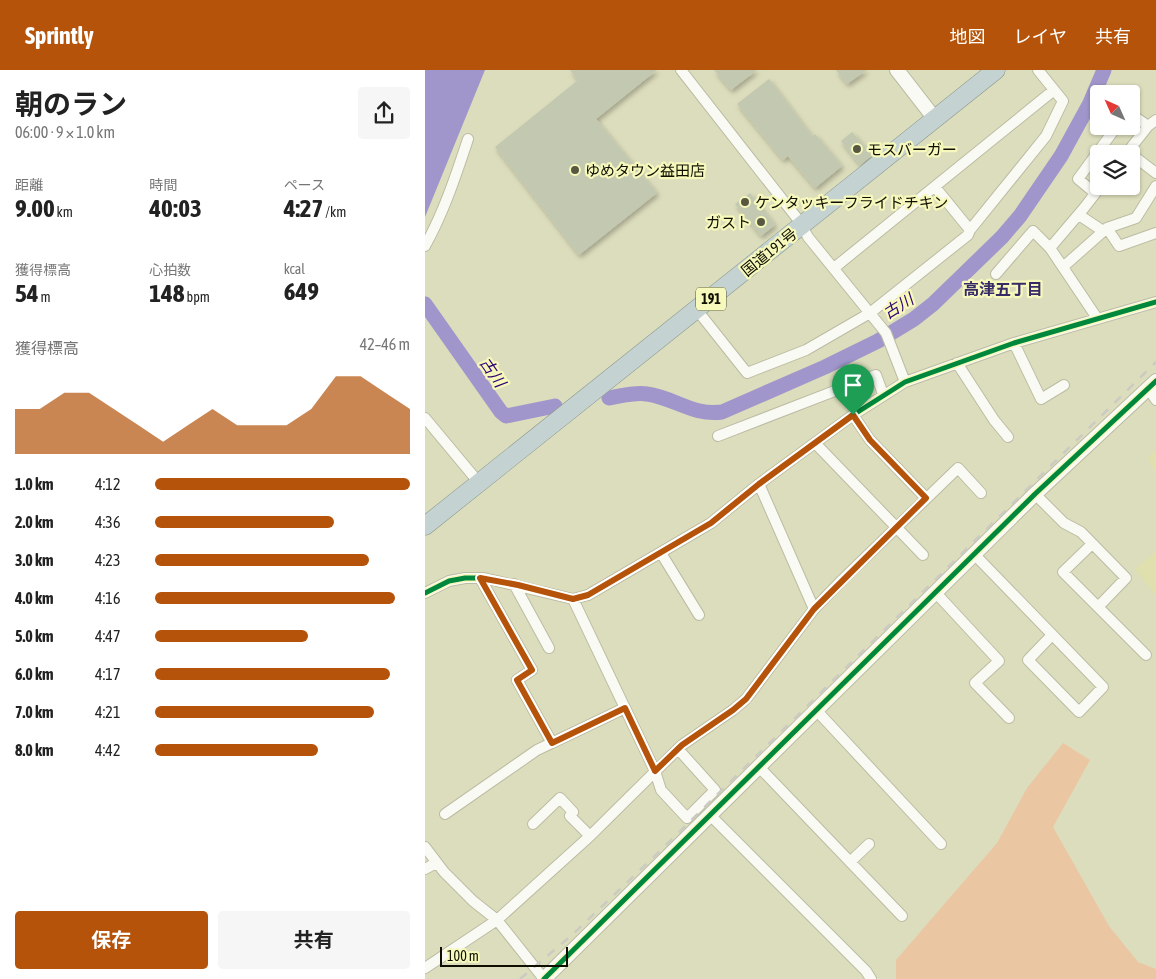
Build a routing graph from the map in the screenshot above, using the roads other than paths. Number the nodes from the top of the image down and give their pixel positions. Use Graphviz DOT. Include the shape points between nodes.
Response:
graph roads {
  1 [pos="681,70"];
  2 [pos="897,70"];
  3 [pos="996,70"];
  4 [pos="1037,70"];
  5 [pos="1054,90"];
  6 [pos="1140,118"];
  7 [pos="935,119"];
  8 [pos="1152,123"];
  9 [pos="468,138"];
  10 [pos="1135,145"];
  11 [pos="1140,161"];
  12 [pos="1090,163"];
  13 [pos="1156,173"];
  14 [pos="1090,186"];
  15 [pos="1156,186"];
  16 [pos="935,187"];
  17 [pos="1094,195"];
  18 [pos="1079,215"];
  19 [pos="803,225"];
  20 [pos="1105,229"];
  21 [pos="970,230"];
  22 [pos="1156,234"];
  23 [pos="425,246"];
  24 [pos="1050,248"];
  25 [pos="1063,266"];
  26 [pos="834,268"];
  27 [pos="996,274"];
  28 [pos="1156,302"];
  29 [pos="697,310"];
  30 [pos="870,313"];
  31 [pos="1097,318"];
  32 [pos="1014,343"];
  33 [pos="957,363"];
  34 [pos="905,382"];
  35 [pos="1152,384"];
  36 [pos="1063,385"];
  37 [pos="883,394"];
  38 [pos="1156,400"];
  39 [pos="853,415"];
  40 [pos="425,418"];
  41 [pos="429,430"];
  42 [pos="718,436"];
  43 [pos="1008,438"];
  44 [pos="815,443"];
  45 [pos="480,484"];
  46 [pos="759,484"];
  47 [pos="981,493"];
  48 [pos="1035,494"];
  49 [pos="926,498"];
  50 [pos="425,526"];
  51 [pos="897,528"];
  52 [pos="1092,544"];
  53 [pos="661,553"];
  54 [pos="975,554"];
  55 [pos="923,555"];
  56 [pos="480,578"];
  57 [pos="514,584"];
  58 [pos="425,593"];
  59 [pos="936,593"];
  60 [pos="573,599"];
  61 [pos="1098,607"];
  62 [pos="814,609"];
  63 [pos="699,615"];
  64 [pos="1052,635"];
  65 [pos="549,648"];
  66 [pos="1146,655"];
  67 [pos="625,708"];
  68 [pos="817,711"];
  69 [pos="1009,718"];
  70 [pos="552,743"];
  71 [pos="678,749"];
  72 [pos="759,767"];
  73 [pos="655,771"];
  74 [pos="445,814"];
  75 [pos="710,815"];
  76 [pos="533,824"];
  77 [pos="590,836"];
  78 [pos="869,844"];
  79 [pos="941,844"];
  80 [pos="425,848"];
  81 [pos="436,862"];
  82 [pos="850,862"];
  83 [pos="425,869"];
  84 [pos="902,916"];
  85 [pos="497,920"];
  86 [pos="425,968"];
  87 [pos="544,979"];
  88 [pos="871,979"];
  1 -- 19 [label="street"];
  2 -- 7 [label="street"];
  3 -- 7 [label="highway, 国道191号 / 191"];
  4 -- 5 [label="street"];
  5 -- 16 [label="street"];
  5 -- 21 [label="street" via="1063,101 1046,136"];
  6 -- 8 [label="street"];
  7 -- 19 [label="highway, 国道191号 / 191"];
  8 -- 10 [label="street"];
  9 -- 23 [label="street"];
  11 -- 13 [label="street"];
  12 -- 14 [label="street" via="1078,179"];
  15 -- 20 [label="street" via="1136,218"];
  16 -- 21 [label="street"];
  16 -- 26 [label="street"];
  17 -- 18 [label="street"];
  18 -- 20 [label="street"];
  18 -- 24 [label="street"];
  19 -- 26 [label="street" via="808,237"];
  19 -- 29 [label="highway, 国道191号 / 191"];
  20 -- 22 [label="street" via="1119,246"];
  20 -- 25 [label="street"];
  21 -- 30 [label="street" via="968,235"];
  24 -- 25 [label="street"];
  24 -- 27 [label="street" via="1033,231"];
  25 -- 31 [label="street"];
  26 -- 30 [label="street"];
  28 -- 31 [label="street"];
  29 -- 30 [label="street" via="747,373 806,350"];
  29 -- 45 [label="highway, 国道191号 / 191"];
  30 -- 34 [label="street" via="890,341"];
  31 -- 32 [label="street"];
  32 -- 33 [label="street"];
  32 -- 36 [label="street" via="1041,399"];
  33 -- 34 [label="street"];
  33 -- 43 [label="street"];
  34 -- 37 [label="street"];
  35 -- 38 [label="street"];
  35 -- 48 [label="street"];
  37 -- 39 [label="street"];
  37 -- 42 [label="street" via="876,375"];
  39 -- 44 [label="street"];
  39 -- 49 [label="street" via="870,440"];
  40 -- 41 [label="street"];
  41 -- 45 [label="street"];
  44 -- 46 [label="street"];
  44 -- 51 [label="street"];
  45 -- 50 [label="highway, 国道191号 / 191"];
  46 -- 53 [label="street" via="711,523"];
  46 -- 62 [label="street"];
  47 -- 49 [label="street" via="958,468"];
  48 -- 52 [label="street" via="1064,523 1081,532"];
  48 -- 54 [label="street"];
  49 -- 51 [label="street"];
  51 -- 55 [label="street"];
  51 -- 62 [label="street"];
  52 -- 61 [label="street" via="1126,578"];
  52 -- 61 [label="street" via="1063,572"];
  53 -- 60 [label="street" via="588,595"];
  53 -- 63 [label="street"];
  54 -- 59 [label="street"];
  54 -- 64 [label="street"];
  56 -- 57 [label="street"];
  56 -- 58 [label="street" via="449,581"];
  56 -- 70 [label="street" via="532,670 517,680"];
  57 -- 60 [label="street"];
  57 -- 65 [label="street"];
  59 -- 68 [label="street"];
  59 -- 69 [label="street" via="999,661 975,683"];
  60 -- 67 [label="street"];
  61 -- 66 [label="street"];
  62 -- 71 [label="street" via="746,699"];
  64 -- 64 [label="street" via="1103,688 1079,712 1028,660"];
  67 -- 70 [label="street"];
  67 -- 73 [label="street"];
  68 -- 72 [label="street"];
  68 -- 79 [label="street"];
  70 -- 74 [label="street"];
  71 -- 73 [label="street"];
  71 -- 73 [label="street" via="715,790 687,818 661,790"];
  72 -- 75 [label="street"];
  72 -- 82 [label="street"];
  73 -- 77 [label="street"];
  75 -- 87 [label="street"];
  75 -- 88 [label="street"];
  76 -- 77 [label="street" via="560,798 573,812 570,816"];
  77 -- 85 [label="street"];
  78 -- 82 [label="street"];
  80 -- 81 [label="street"];
  81 -- 83 [label="street"];
  81 -- 85 [label="street"];
  82 -- 84 [label="street"];
  85 -- 86 [label="street"];
  85 -- 87 [label="street"];
}
